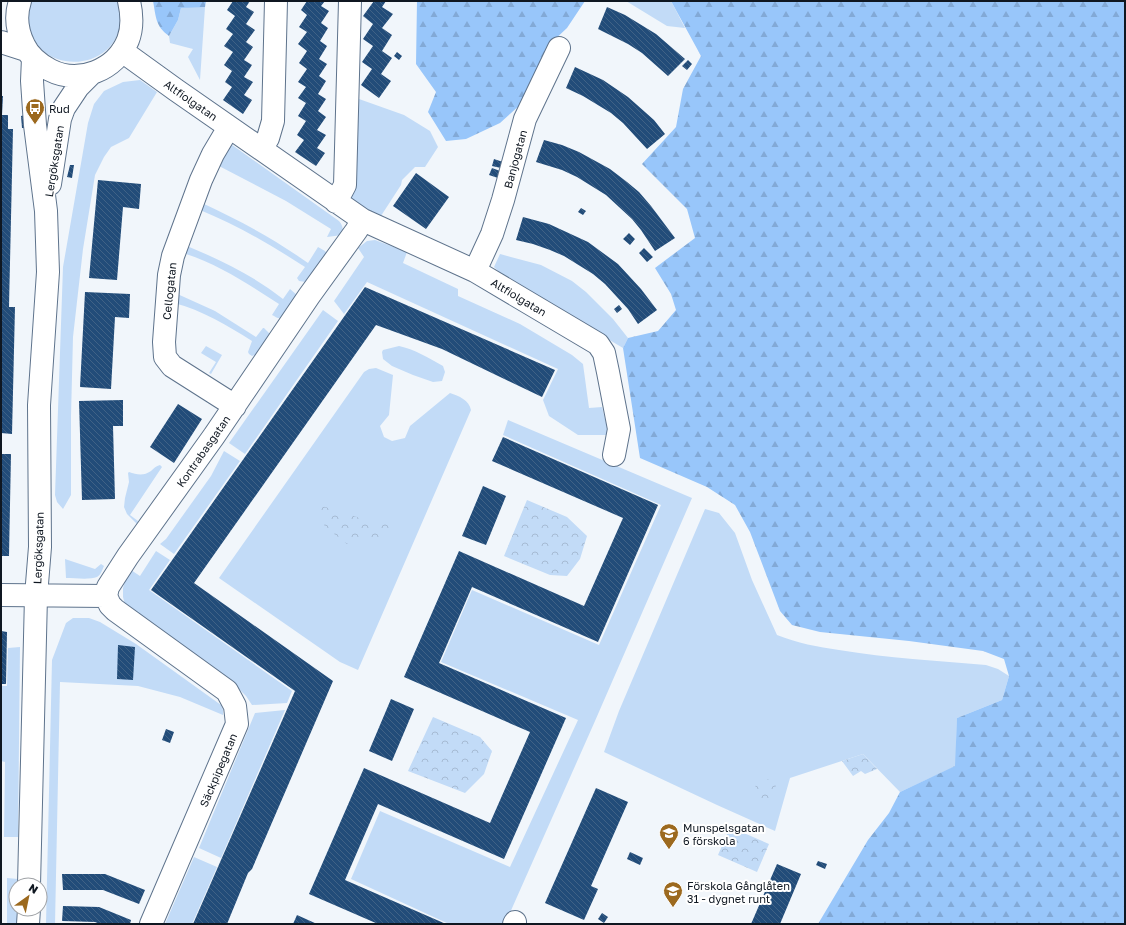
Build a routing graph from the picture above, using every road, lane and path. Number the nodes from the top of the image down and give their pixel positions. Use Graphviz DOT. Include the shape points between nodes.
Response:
graph roads {
  1 [pos="20,1"];
  2 [pos="276,1"];
  3 [pos="350,1"];
  4 [pos="132,5"];
  5 [pos="1,42"];
  6 [pos="559,48"];
  7 [pos="122,51"];
  8 [pos="30,54"];
  9 [pos="91,74"];
  10 [pos="229,127"];
  11 [pos="261,149"];
  12 [pos="336,202"];
  13 [pos="46,211"];
  14 [pos="363,220"];
  15 [pos="475,271"];
  16 [pos="235,406"];
  17 [pos="614,455"];
  18 [pos="1,595"];
  19 [pos="36,596"];
  20 [pos="106,596"];
  21 [pos="29,877"];
  22 [pos="151,924"];
  1 -- 8 [label="street" via="17,23 20,37"];
  2 -- 11 [label="street" via="273,121 268,138"];
  3 -- 12 [label="street" via="345,185"];
  4 -- 7 [label="street" via="132,26"];
  5 -- 8 [label="street"];
  6 -- 15 [label="street, Banjogatan" via="525,119 492,234"];
  7 -- 9 [label="street" via="109,65"];
  7 -- 10 [label="street, Altfiolgatan"];
  8 -- 9 [label="street" via="42,66 66,76"];
  8 -- 13 [label="street, Lergöksgatan" via="35,125"];
  9 -- 13 [label="street, Lergöksgatan" via="78,87 60,119"];
  10 -- 11 [label="street, Altfiolgatan"];
  10 -- 16 [label="street, Cellogatan" via="210,151 193,188 169,275 164,342 165,357 172,366"];
  11 -- 12 [label="street, Altfiolgatan"];
  12 -- 14 [label="street, Altfiolgatan"];
  13 -- 19 [label="street, Lergöksgatan" via="48,272 39,405 40,547"];
  14 -- 15 [label="street, Altfiolgatan"];
  14 -- 16 [label="street, Kontrabasgatan" via="302,291 276,327 253,366"];
  15 -- 17 [label="street, Altfiolgatan" via="598,344 604,353 618,429"];
  16 -- 20 [label="street, Kontrabasgatan" via="128,556 108,587"];
  18 -- 19 [label="street"];
  19 -- 20 [label="street"];
  19 -- 21 [label="street, Lergöksgatan"];
  20 -- 22 [label="street, Säckpipegatan" via="115,610 227,691 236,712 237,724"];
}
